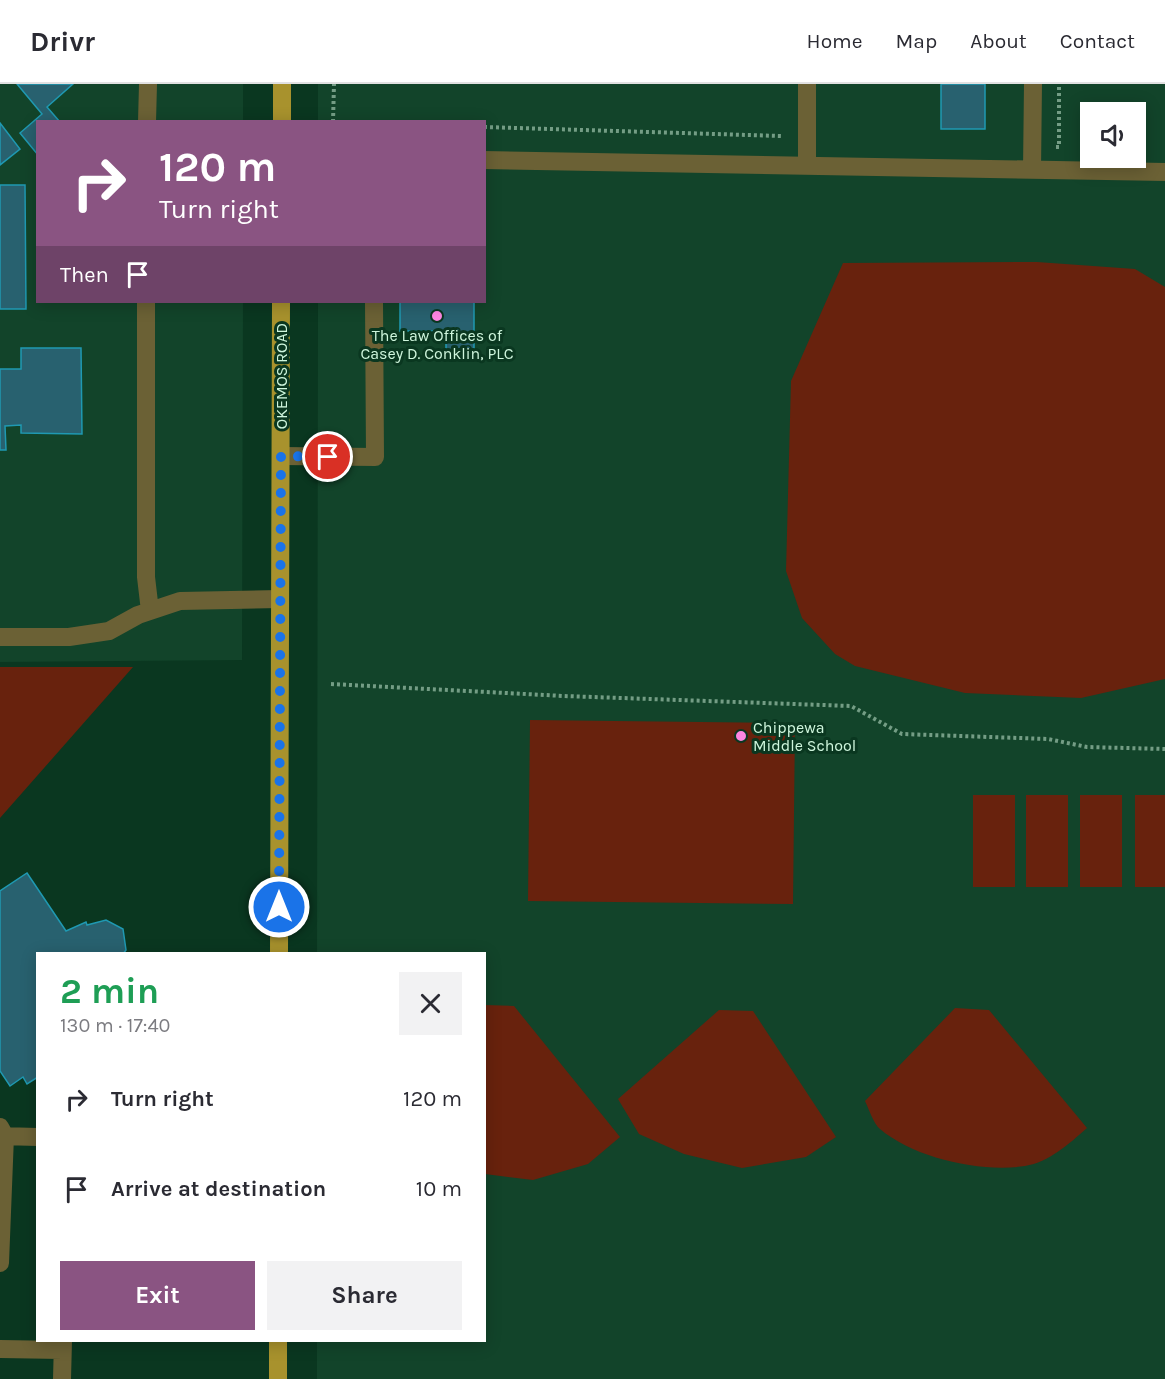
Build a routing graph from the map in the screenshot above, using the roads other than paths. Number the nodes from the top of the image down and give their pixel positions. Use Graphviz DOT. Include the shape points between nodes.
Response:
graph roads {
  1 [pos="148,84"];
  2 [pos="282,84"];
  3 [pos="807,84"];
  4 [pos="1033,84"];
  5 [pos="147,120"];
  6 [pos="282,120"];
  7 [pos="486,160"];
  8 [pos="807,166"];
  9 [pos="1032,170"];
  10 [pos="1165,172"];
  11 [pos="146,303"];
  12 [pos="281,303"];
  13 [pos="374,303"];
  14 [pos="281,456"];
  15 [pos="280,599"];
  16 [pos="150,611"];
  17 [pos="0,637"];
  18 [pos="279,952"];
  19 [pos="2,1133"];
  20 [pos="36,1137"];
  21 [pos="0,1263"];
  22 [pos="278,1342"];
  23 [pos="63,1345"];
  24 [pos="0,1349"];
  25 [pos="62,1379"];
  26 [pos="278,1379"];
  1 -- 5 [label="lane"];
  2 -- 6 [label="main road"];
  3 -- 8 [label="lane"];
  4 -- 9 [label="lane"];
  7 -- 8 [label="lane"];
  8 -- 9 [label="lane"];
  9 -- 10 [label="lane"];
  11 -- 16 [label="lane" via="146,576"];
  12 -- 14 [label="main road, OKEMOS ROAD"];
  13 -- 14 [label="lane" via="375,457"];
  14 -- 15 [label="main road, OKEMOS ROAD"];
  15 -- 16 [label="lane" via="180,601"];
  15 -- 18 [label="main road, OKEMOS ROAD"];
  16 -- 17 [label="lane" via="109,631 69,637"];
  19 -- 20 [label="lane"];
  19 -- 21 [label="lane"];
  22 -- 26 [label="main road"];
  23 -- 24 [label="lane"];
  23 -- 25 [label="lane"];
}
